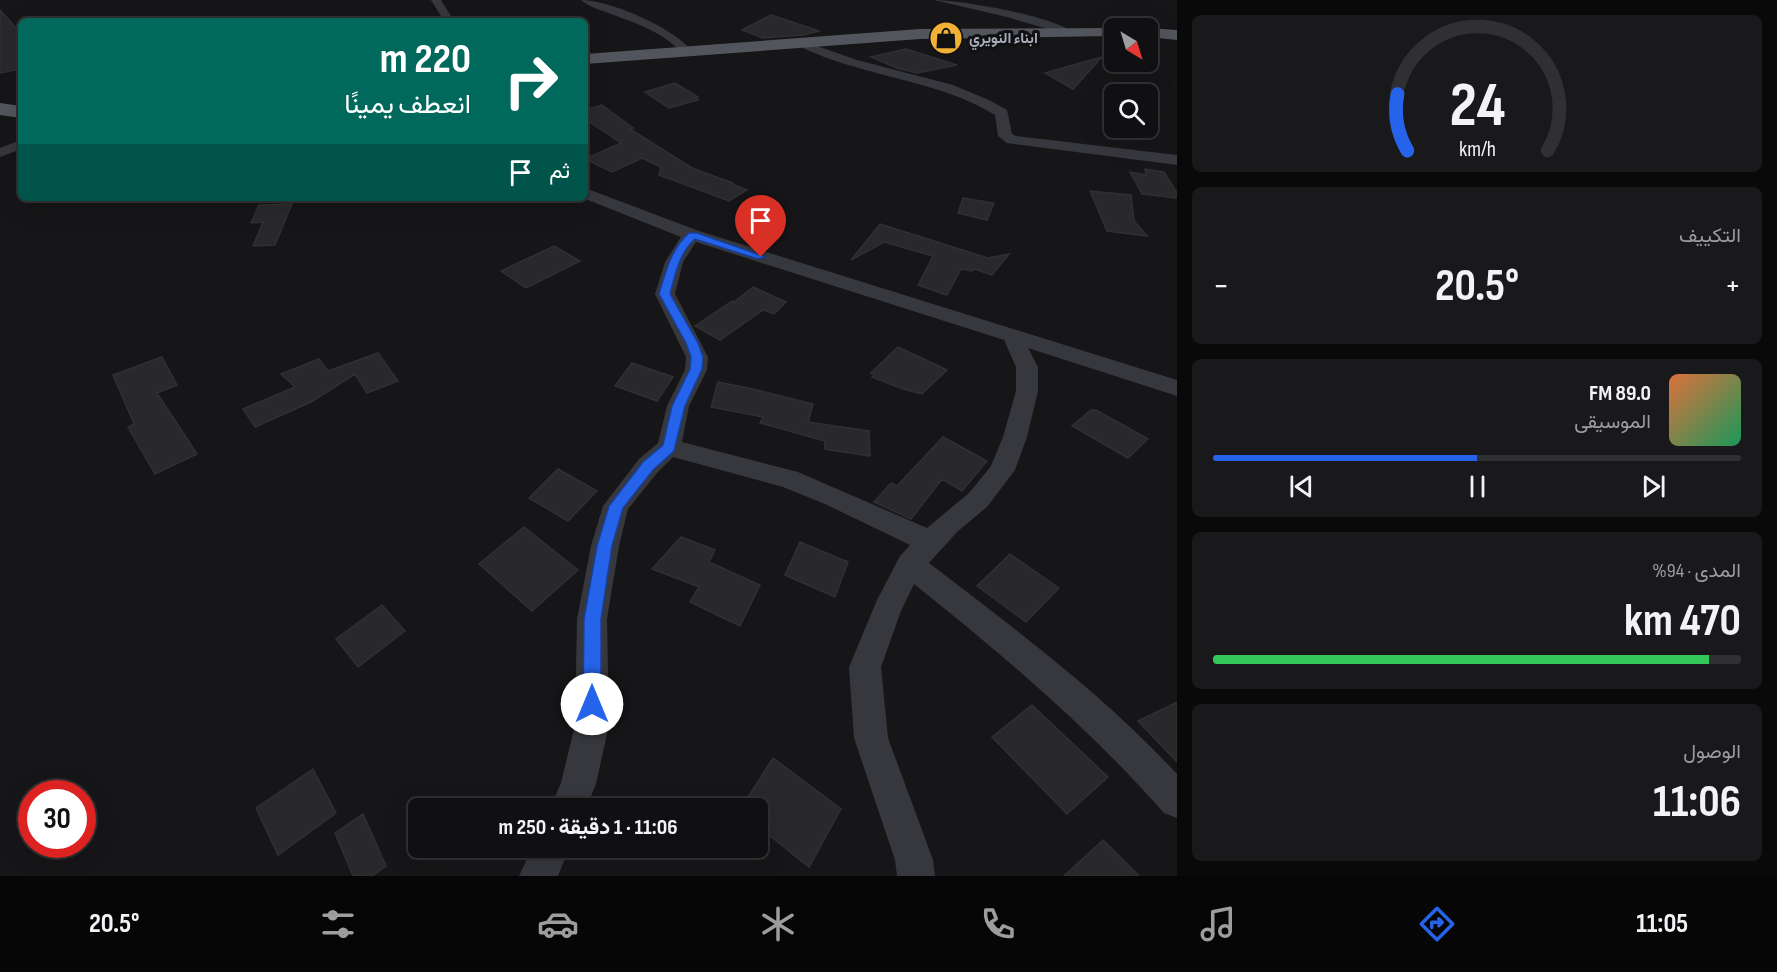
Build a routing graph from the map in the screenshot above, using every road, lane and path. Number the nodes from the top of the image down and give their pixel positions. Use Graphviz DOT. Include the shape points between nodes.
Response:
graph roads {
  1 [pos="436,0"];
  2 [pos="586,0"];
  3 [pos="939,0"];
  4 [pos="447,18"];
  5 [pos="1065,31"];
  6 [pos="1104,32"];
  7 [pos="1158,34"];
  8 [pos="1177,35"];
  9 [pos="800,43"];
  10 [pos="686,51"];
  11 [pos="588,59"];
  12 [pos="0,108"];
  13 [pos="18,109"];
  14 [pos="18,145"];
  15 [pos="0,153"];
  16 [pos="1177,160"];
  17 [pos="588,194"];
  18 [pos="582,201"];
  19 [pos="687,232"];
  20 [pos="1012,336"];
  21 [pos="1176,388"];
  22 [pos="669,447"];
  23 [pos="920,553"];
  24 [pos="572,798"];
  25 [pos="1177,800"];
  26 [pos="546,858"];
  27 [pos="538,876"];
  28 [pos="916,876"];
  1 -- 4 [label="street"];
  2 -- 10 [label="street" via="659,30"];
  3 -- 5 [label="street" via="1009,14"];
  5 -- 6 [label="main road"];
  5 -- 9 [label="main road" via="920,34"];
  7 -- 8 [label="main road"];
  9 -- 10 [label="main road"];
  9 -- 16 [label="street" via="853,63 984,100 1002,113 1005,136 1012,140"];
  10 -- 11 [label="main road"];
  12 -- 13 [label="main road"];
  14 -- 15 [label="street"];
  17 -- 19 [label="street"];
  18 -- 19 [label="street"];
  19 -- 20 [label="street"];
  19 -- 22 [label="street" via="664,294 697,357 696,369 678,406"];
  20 -- 21 [label="street"];
  20 -- 23 [label="street" via="1028,368 1027,392 1002,470 984,493"];
  22 -- 23 [label="street" via="789,479 834,497"];
  22 -- 24 [label="street" via="616,506 592,619 592,725"];
  23 -- 25 [label="street" via="1121,739"];
  23 -- 28 [label="street" via="887,609 865,667 871,738 914,860"];
  26 -- 27 [label="street"];
}
